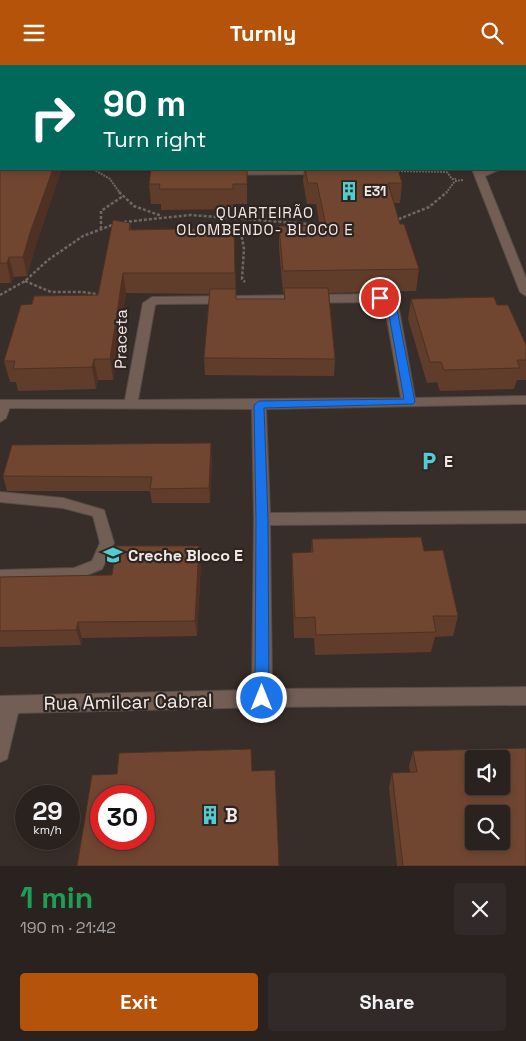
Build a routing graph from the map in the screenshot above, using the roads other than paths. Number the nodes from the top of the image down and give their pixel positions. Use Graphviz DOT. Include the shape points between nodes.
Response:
graph roads {
  1 [pos="190,170"];
  2 [pos="334,171"];
  3 [pos="478,172"];
  4 [pos="526,292"];
  5 [pos="526,400"];
  6 [pos="409,402"];
  7 [pos="131,403"];
  8 [pos="3,404"];
  9 [pos="259,405"];
  10 [pos="0,418"];
  11 [pos="0,497"];
  12 [pos="526,517"];
  13 [pos="262,519"];
  14 [pos="0,576"];
  15 [pos="526,696"];
  16 [pos="262,698"];
  17 [pos="5,705"];
  18 [pos="0,752"];
  1 -- 2 [label="street"];
  3 -- 4 [label="street"];
  5 -- 6 [label="street"];
  6 -- 7 [label="street" via="392,304 388,299 257,299 156,300 149,303"];
  6 -- 9 [label="street"];
  7 -- 8 [label="street"];
  7 -- 9 [label="street"];
  8 -- 10 [label="lane"];
  9 -- 13 [label="street"];
  11 -- 14 [label="lane" via="63,503 99,513 107,543 97,565 75,574"];
  12 -- 13 [label="street"];
  13 -- 16 [label="street"];
  15 -- 16 [label="street, Rua Amilcar Cabral"];
  16 -- 17 [label="street, Rua Amilcar Cabral"];
  17 -- 18 [label="street"];
}
